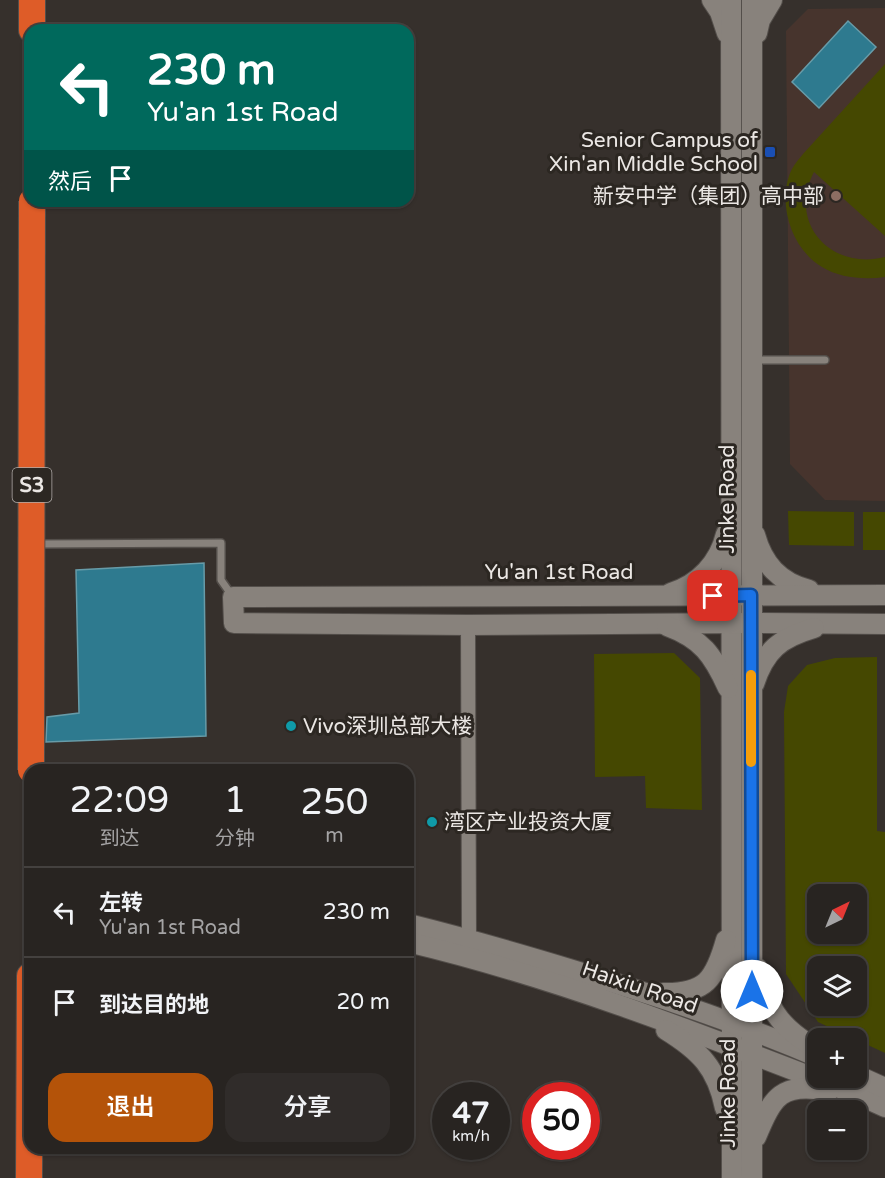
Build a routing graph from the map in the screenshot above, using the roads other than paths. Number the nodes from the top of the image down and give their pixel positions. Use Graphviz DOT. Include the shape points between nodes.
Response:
graph roads {
  1 [pos="32,0"];
  2 [pos="712,0"];
  3 [pos="731,0"];
  4 [pos="752,0"];
  5 [pos="772,0"];
  6 [pos="32,24"];
  7 [pos="732,57"];
  8 [pos="752,63"];
  9 [pos="32,207"];
  10 [pos="752,360"];
  11 [pos="825,360"];
  12 [pos="730,514"];
  13 [pos="751,517"];
  14 [pos="28,544"];
  15 [pos="751,595"];
  16 [pos="829,595"];
  17 [pos="885,595"];
  18 [pos="730,596"];
  19 [pos="233,597"];
  20 [pos="660,597"];
  21 [pos="659,623"];
  22 [pos="730,623"];
  23 [pos="751,623"];
  24 [pos="833,623"];
  25 [pos="885,624"];
  26 [pos="468,625"];
  27 [pos="731,694"];
  28 [pos="751,696"];
  29 [pos="31,764"];
  30 [pos="732,917"];
  31 [pos="414,926"];
  32 [pos="469,940"];
  33 [pos="414,944"];
  34 [pos="752,951"];
  35 [pos="648,993"];
  36 [pos="619,1004"];
  37 [pos="732,1022"];
  38 [pos="752,1030"];
  39 [pos="807,1042"];
  40 [pos="732,1046"];
  41 [pos="807,1052"];
  42 [pos="751,1054"];
  43 [pos="867,1079"];
  44 [pos="885,1088"];
  45 [pos="863,1097"];
  46 [pos="885,1107"];
  47 [pos="732,1139"];
  48 [pos="752,1148"];
  49 [pos="29,1154"];
  50 [pos="29,1178"];
  51 [pos="732,1178"];
  52 [pos="752,1178"];
  1 -- 6 [label="highway"];
  2 -- 7 [label="main road" via="724,23"];
  3 -- 7 [label="main road, Jinke Road"];
  4 -- 8 [label="main road, Jinke Road"];
  5 -- 8 [label="main road" via="760,20"];
  7 -- 12 [label="main road, Jinke Road"];
  8 -- 10 [label="main road, Jinke Road"];
  9 -- 29 [label="highway, S3, bridge"];
  10 -- 11 [label="lane"];
  10 -- 13 [label="main road, Jinke Road"];
  12 -- 18 [label="main road, Jinke Road"];
  12 -- 20 [label="main road" via="721,550 708,569 681,590"];
  13 -- 15 [label="main road, Jinke Road"];
  13 -- 16 [label="main road" via="762,554 777,575 796,586"];
  14 -- 19 [label="lane" via="221,543 221,580"];
  15 -- 16 [label="main road, Yu'an 1st Road"];
  15 -- 18 [label="main road, Yu'an 1st Road"];
  15 -- 23 [label="main road, Jinke Road"];
  16 -- 17 [label="main road, Yu'an 1st Road"];
  18 -- 20 [label="main road, Yu'an 1st Road"];
  18 -- 22 [label="main road, Jinke Road"];
  19 -- 20 [label="main road, Yu'an 1st Road"];
  19 -- 26 [label="main road" via="234,623"];
  21 -- 22 [label="main road"];
  21 -- 26 [label="main road"];
  21 -- 27 [label="main road" via="688,635 704,647"];
  22 -- 23 [label="main road"];
  22 -- 27 [label="main road, Jinke Road"];
  23 -- 24 [label="main road"];
  23 -- 28 [label="main road, Jinke Road"];
  24 -- 25 [label="main road"];
  24 -- 28 [label="main road" via="793,635 774,646 762,664"];
  26 -- 32 [label="street"];
  27 -- 30 [label="main road, Jinke Road"];
  28 -- 34 [label="main road, Jinke Road"];
  30 -- 35 [label="main road" via="720,962 703,985 688,992"];
  30 -- 37 [label="main road, Jinke Road"];
  31 -- 32 [label="main road, Haixiu Road"];
  32 -- 35 [label="main road, Haixiu Road"];
  33 -- 36 [label="main road, Haixiu Road"];
  34 -- 38 [label="main road, Jinke Road"];
  34 -- 39 [label="main road" via="775,1015"];
  35 -- 37 [label="main road, Haixiu Road"];
  36 -- 40 [label="main road, Haixiu Road"];
  36 -- 47 [label="main road" via="683,1041 702,1057 719,1085"];
  37 -- 38 [label="main road, Haixiu Road"];
  37 -- 40 [label="main road, Jinke Road"];
  38 -- 41 [label="main road, Haixiu Road"];
  38 -- 42 [label="main road, Jinke Road"];
  40 -- 42 [label="main road, Haixiu Road"];
  40 -- 47 [label="main road, Jinke Road"];
  42 -- 45 [label="main road, Haixiu Road"];
  42 -- 48 [label="main road, Jinke Road"];
  43 -- 44 [label="main road"];
  45 -- 46 [label="main road, Haixiu Road"];
  45 -- 48 [label="main road" via="803,1088 783,1094 770,1106"];
  47 -- 51 [label="main road, Jinke Road"];
  48 -- 52 [label="main road, Jinke Road"];
  49 -- 50 [label="highway"];
}
